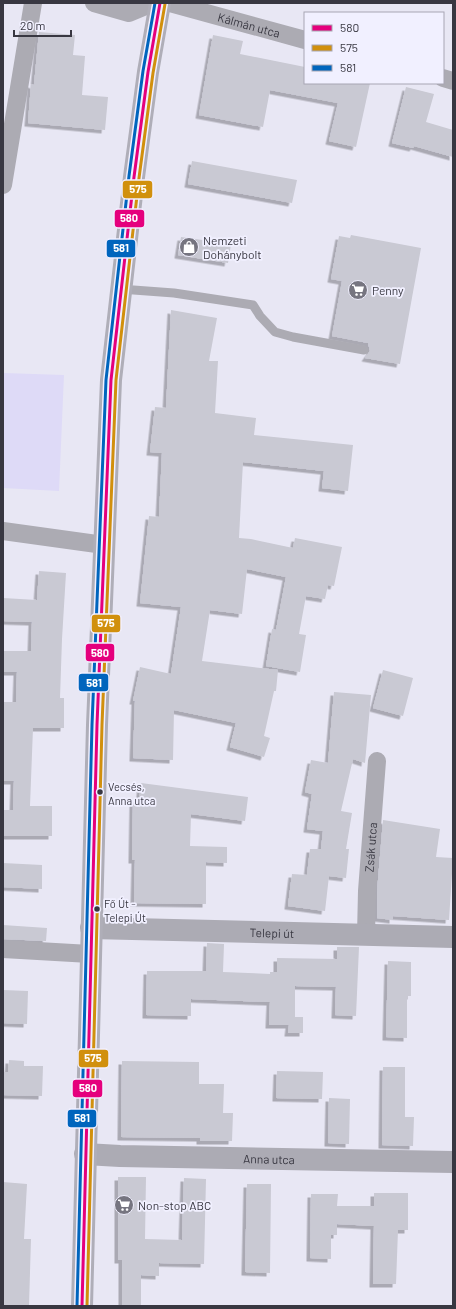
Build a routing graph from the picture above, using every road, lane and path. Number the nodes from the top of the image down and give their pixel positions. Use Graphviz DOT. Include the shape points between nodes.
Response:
graph roads {
  1 [pos="33,3"];
  2 [pos="94,3"];
  3 [pos="153,3"];
  4 [pos="160,3"];
  5 [pos="170,3"];
  6 [pos="304,40"];
  7 [pos="3,185"];
  8 [pos="120,289"];
  9 [pos="364,350"];
  10 [pos="3,531"];
  11 [pos="104,545"];
  12 [pos="377,761"];
  13 [pos="91,928"];
  14 [pos="366,934"];
  15 [pos="453,937"];
  16 [pos="3,949"];
  17 [pos="90,954"];
  18 [pos="85,1154"];
  19 [pos="453,1162"];
  20 [pos="82,1306"];
  1 -- 7 [label="street"];
  2 -- 3 [label="street" via="128,13"];
  4 -- 8 [label="main road" via="145,95"];
  5 -- 6 [label="street, Kálmán utca"];
  8 -- 9 [label="lane" via="174,293 253,305 275,332 292,338"];
  8 -- 11 [label="main road" via="111,380"];
  10 -- 11 [label="street"];
  11 -- 13 [label="main road"];
  12 -- 14 [label="street, Zsák utca"];
  13 -- 14 [label="main road, Telepi út"];
  13 -- 17 [label="main road"];
  14 -- 15 [label="main road, Telepi út"];
  16 -- 17 [label="street"];
  17 -- 18 [label="main road"];
  18 -- 19 [label="main road, Anna utca"];
  18 -- 20 [label="main road"];
}
